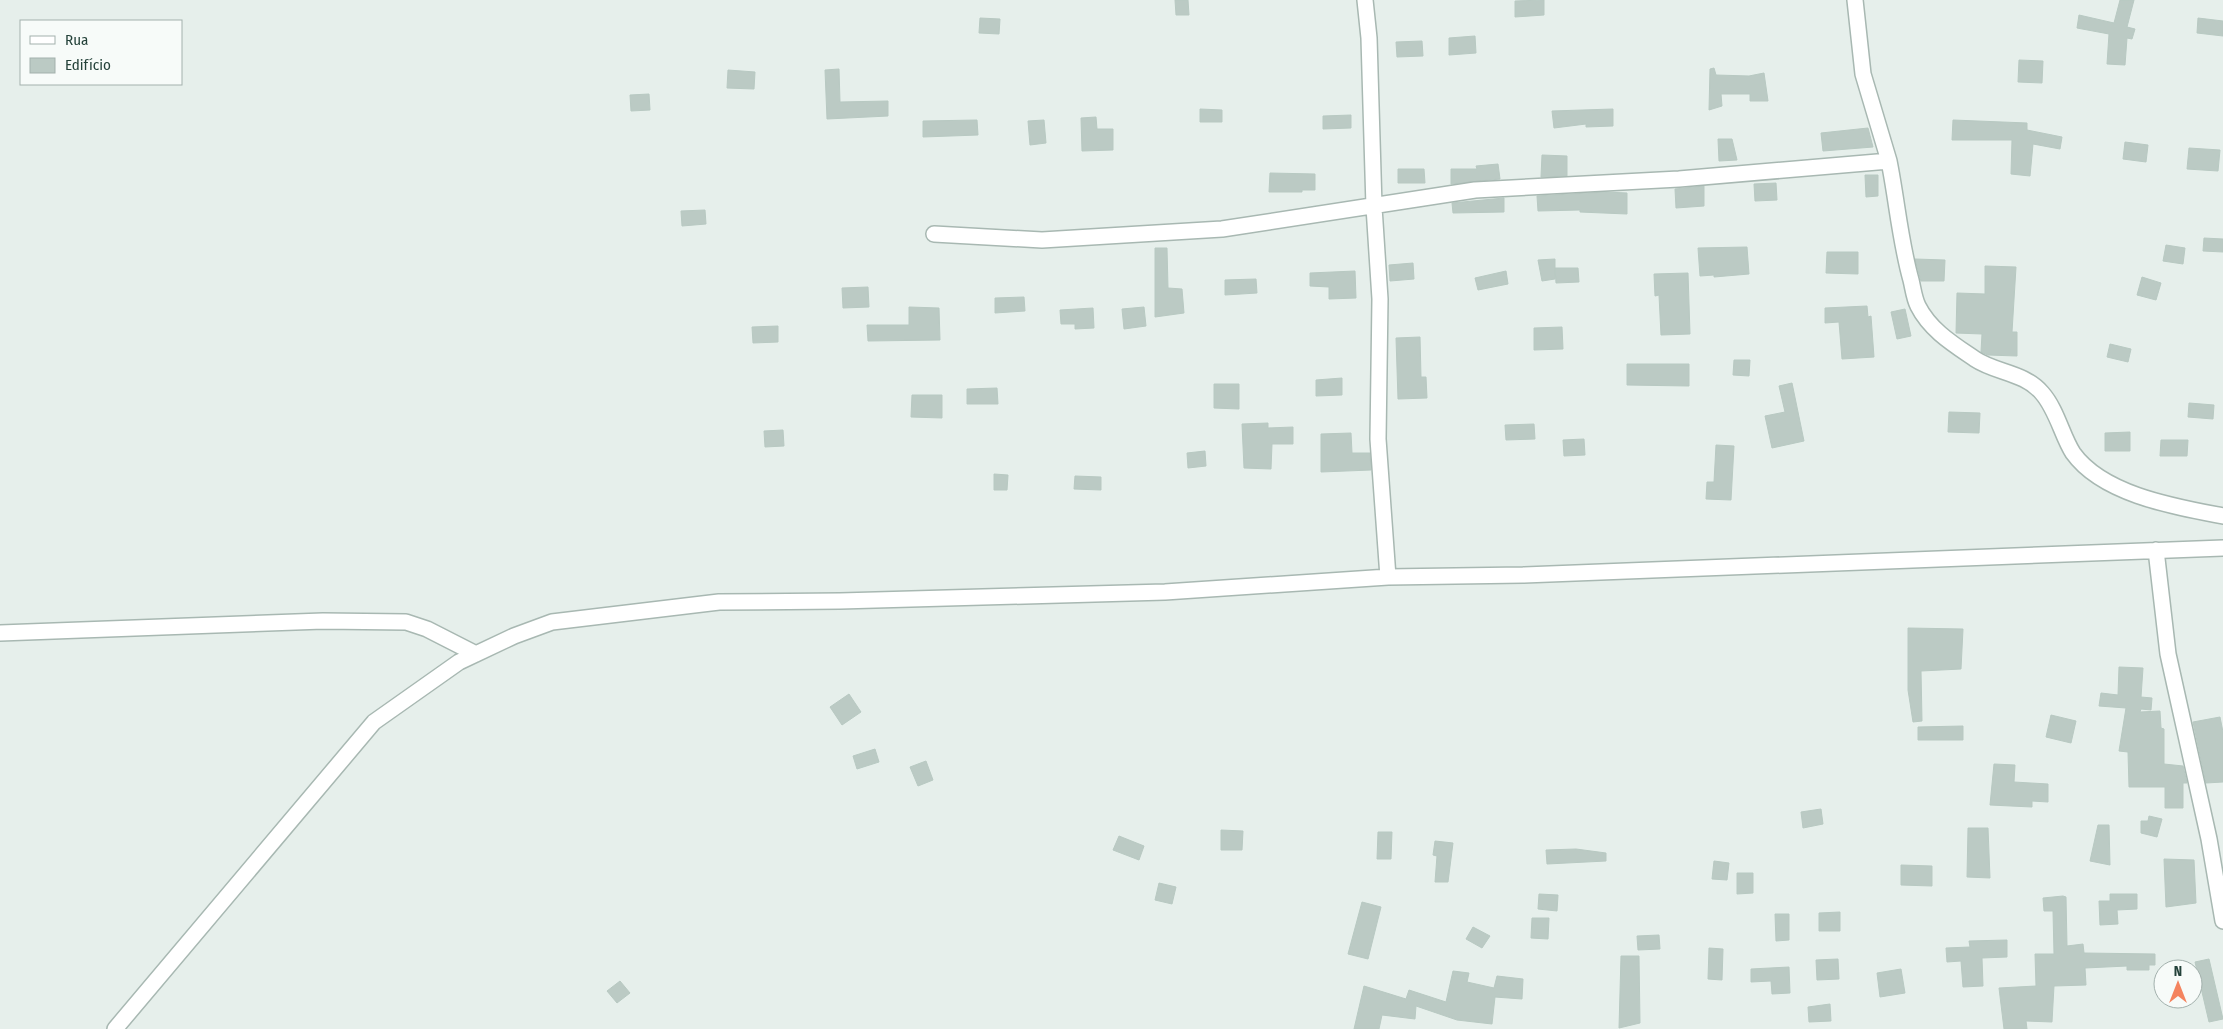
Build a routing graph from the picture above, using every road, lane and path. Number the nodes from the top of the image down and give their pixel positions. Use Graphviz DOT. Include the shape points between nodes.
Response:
graph roads {
  1 [pos="1365,0"];
  2 [pos="1855,0"];
  3 [pos="1889,161"];
  4 [pos="1374,207"];
  5 [pos="934,234"];
  6 [pos="2223,516"];
  7 [pos="2223,548"];
  8 [pos="2156,550"];
  9 [pos="1388,577"];
  10 [pos="0,633"];
  11 [pos="476,654"];
  12 [pos="2223,921"];
  13 [pos="115,1029"];
  1 -- 4 [label="street"];
  2 -- 3 [label="street" via="1863,74"];
  3 -- 4 [label="street" via="1679,179 1475,190"];
  3 -- 6 [label="street" via="1917,305 1943,338 1982,363 2026,379 2042,393 2062,426 2072,452 2099,475 2133,494"];
  4 -- 5 [label="street" via="1222,229 1042,240"];
  4 -- 9 [label="street" via="1380,299 1378,439"];
  7 -- 8 [label="street"];
  8 -- 9 [label="street" via="1523,575"];
  8 -- 12 [label="street" via="2168,654"];
  9 -- 11 [label="street" via="1165,592 719,602 552,622"];
  10 -- 11 [label="street" via="314,621 406,622"];
  11 -- 13 [label="street" via="459,662 374,722"];
}
